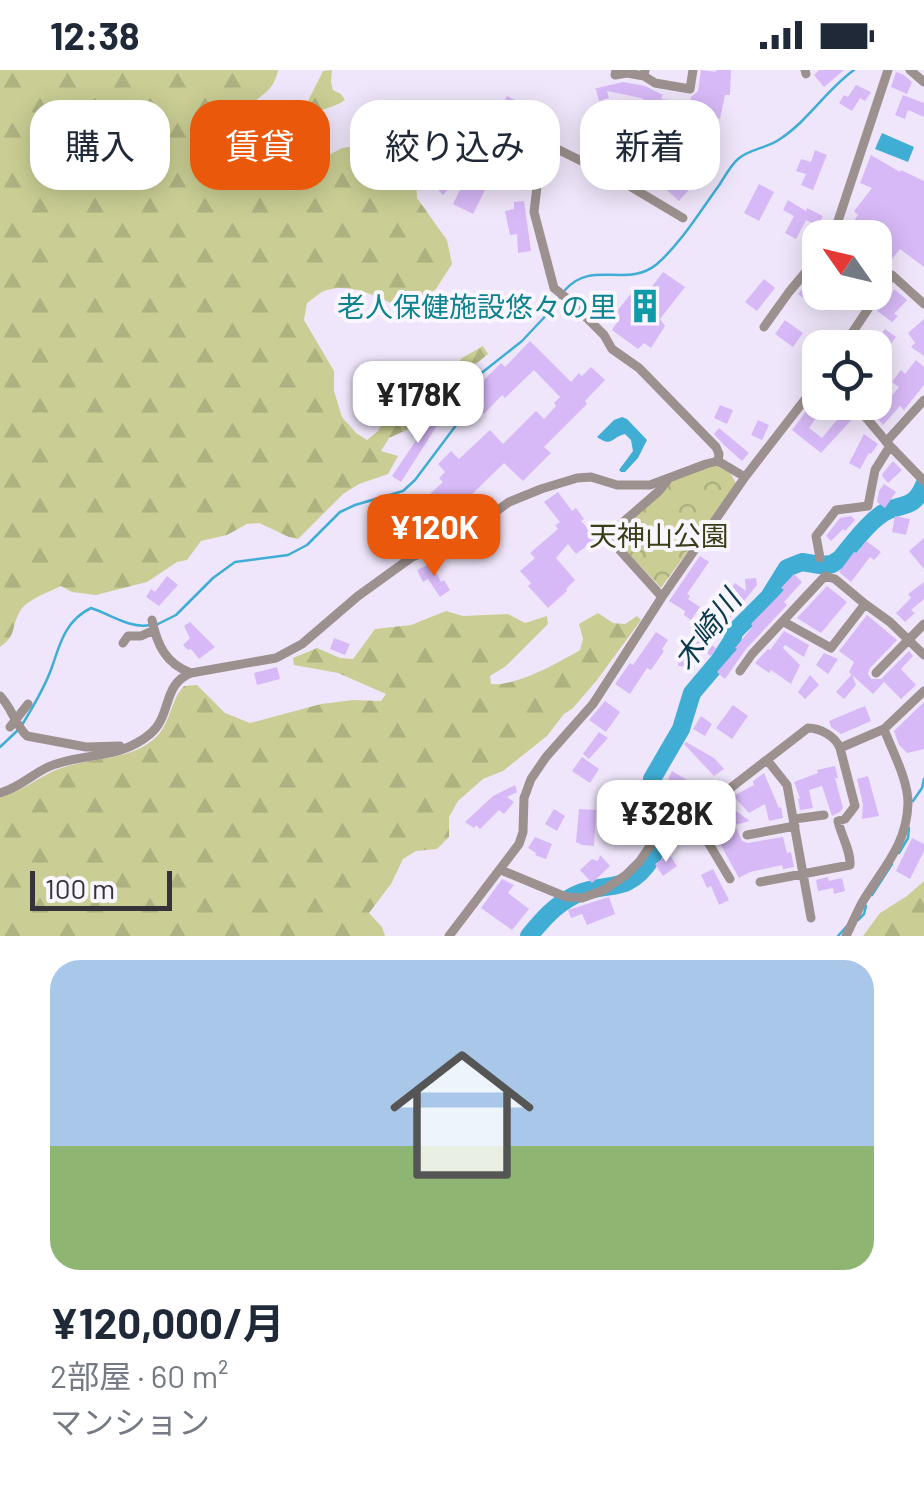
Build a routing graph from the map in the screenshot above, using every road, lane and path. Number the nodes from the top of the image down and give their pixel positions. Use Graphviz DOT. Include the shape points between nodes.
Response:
graph roads {
  1 [pos="616,70"];
  2 [pos="694,70"];
  3 [pos="888,70"];
  4 [pos="910,70"];
  5 [pos="644,73"];
  6 [pos="924,82"];
  7 [pos="683,218"];
  8 [pos="838,220"];
  9 [pos="892,275"];
  10 [pos="802,276"];
  11 [pos="924,304"];
  12 [pos="764,327"];
  13 [pos="924,400"];
  14 [pos="802,405"];
  15 [pos="868,420"];
  16 [pos="888,444"];
  17 [pos="718,461"];
  18 [pos="746,477"];
  19 [pos="669,478"];
  20 [pos="924,481"];
  21 [pos="820,558"];
  22 [pos="662,597"];
  23 [pos="864,604"];
  24 [pos="784,622"];
  25 [pos="924,624"];
  26 [pos="908,640"];
  27 [pos="122,643"];
  28 [pos="924,655"];
  29 [pos="740,670"];
  30 [pos="191,673"];
  31 [pos="876,673"];
  32 [pos="924,691"];
  33 [pos="0,696"];
  34 [pos="28,704"];
  35 [pos="13,724"];
  36 [pos="884,729"];
  37 [pos="128,748"];
  38 [pos="840,748"];
  39 [pos="767,760"];
  40 [pos="0,792"];
  41 [pos="824,815"];
  42 [pos="693,817"];
  43 [pos="795,823"];
  44 [pos="747,836"];
  45 [pos="501,870"];
  46 [pos="804,874"];
  47 [pos="730,879"];
  48 [pos="760,882"];
  49 [pos="811,918"];
  50 [pos="448,936"];
  51 [pos="846,936"];
  1 -- 5 [label="street" via="615,76"];
  2 -- 5 [label="street" via="690,89 655,83"];
  3 -- 8 [label="street"];
  4 -- 6 [label="street"];
  7 -- 17 [label="street" via="551,146 538,178 534,212 554,288 716,446"];
  9 -- 11 [label="street"];
  10 -- 12 [label="street"];
  13 -- 16 [label="street"];
  14 -- 18 [label="street"];
  15 -- 16 [label="street"];
  16 -- 20 [label="street"];
  16 -- 21 [label="street" via="868,506 836,510 816,536"];
  17 -- 18 [label="street"];
  17 -- 19 [label="street"];
  18 -- 22 [label="street"];
  19 -- 22 [label="street" via="608,536"];
  19 -- 30 [label="street" via="630,487 577,478 509,502 458,539 412,557 276,658"];
  22 -- 45 [label="street" via="592,704 531,779 524,832"];
  23 -- 24 [label="street" via="831,648"];
  23 -- 24 [label="street" via="825,576"];
  23 -- 26 [label="street"];
  24 -- 29 [label="street"];
  25 -- 26 [label="street"];
  26 -- 28 [label="street"];
  26 -- 31 [label="street"];
  27 -- 30 [label="street" via="153,625 170,662"];
  30 -- 37 [label="street" via="175,682 162,722"];
  32 -- 36 [label="street"];
  33 -- 35 [label="street"];
  34 -- 35 [label="street"];
  35 -- 37 [label="street" via="36,739"];
  36 -- 38 [label="street"];
  36 -- 51 [label="street" via="906,790 905,824"];
  37 -- 40 [label="street" via="48,767"];
  38 -- 39 [label="street" via="818,728 808,728"];
  38 -- 46 [label="street" via="855,806 838,821 850,866"];
  39 -- 42 [label="street"];
  39 -- 43 [label="street" via="786,784"];
  41 -- 43 [label="street"];
  42 -- 45 [label="street" via="660,835 634,869 604,890 571,898"];
  42 -- 47 [label="street"];
  43 -- 44 [label="street"];
  43 -- 46 [label="street"];
  45 -- 50 [label="street"];
  46 -- 48 [label="street"];
  46 -- 49 [label="street"];
}
